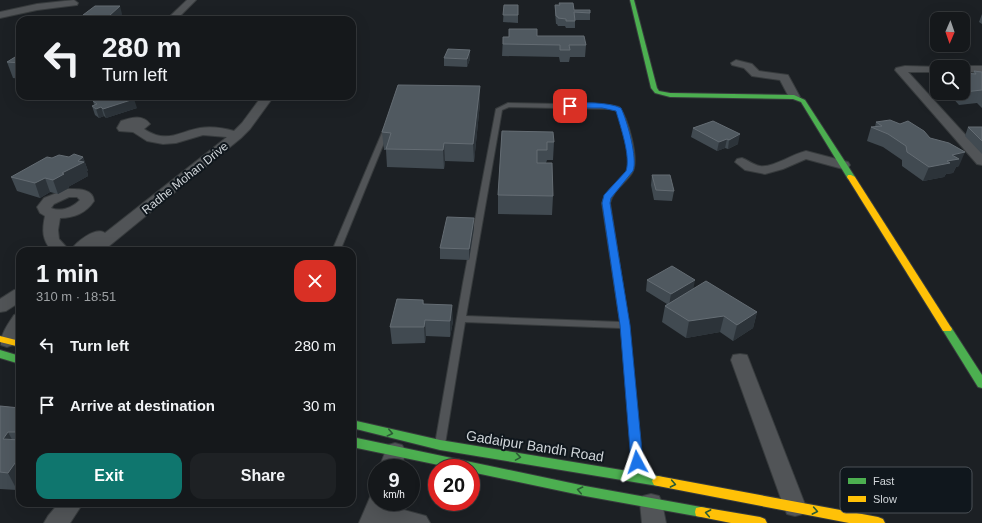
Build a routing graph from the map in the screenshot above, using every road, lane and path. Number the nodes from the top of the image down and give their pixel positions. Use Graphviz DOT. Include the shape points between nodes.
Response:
graph roads {
  1 [pos="192,0"];
  2 [pos="632,0"];
  3 [pos="74,3"];
  4 [pos="0,15"];
  5 [pos="175,16"];
  6 [pos="736,63"];
  7 [pos="930,69"];
  8 [pos="970,69"];
  9 [pos="982,69"];
  10 [pos="794,97"];
  11 [pos="265,100"];
  12 [pos="390,121"];
  13 [pos="136,129"];
  14 [pos="237,135"];
  15 [pos="958,135"];
  16 [pos="970,135"];
  17 [pos="982,161"];
  18 [pos="742,162"];
  19 [pos="843,165"];
  20 [pos="150,205"];
  21 [pos="54,214"];
  22 [pos="58,247"];
  23 [pos="84,247"];
  24 [pos="98,247"];
  25 [pos="338,247"];
  26 [pos="16,297"];
  27 [pos="0,307"];
  28 [pos="461,319"];
  29 [pos="625,325"];
  30 [pos="16,327"];
  31 [pos="7,344"];
  32 [pos="16,355"];
  33 [pos="740,360"];
  34 [pos="982,384"];
  35 [pos="356,425"];
  36 [pos="356,444"];
  37 [pos="440,445"];
  38 [pos="392,459"];
  39 [pos="420,465"];
  40 [pos="638,477"];
  41 [pos="69,507"];
  42 [pos="795,507"];
  43 [pos="653,513"];
  44 [pos="374,514"];
  45 [pos="56,523"];
  46 [pos="418,523"];
  47 [pos="760,523"];
  48 [pos="878,523"];
  1 -- 5 [label="street"];
  2 -- 10 [label="street" via="657,92 670,95"];
  3 -- 4 [label="street"];
  6 -- 10 [label="street" via="748,66 756,74 783,76"];
  7 -- 15 [label="street" via="900,70"];
  8 -- 9 [label="street"];
  10 -- 19 [label="street" via="805,104"];
  11 -- 14 [label="street, Radhe Mohan Drive"];
  12 -- 25 [label="lane"];
  13 -- 14 [label="street" via="148,138 161,140 173,140 206,131"];
  14 -- 20 [label="street, Radhe Mohan Drive"];
  15 -- 16 [label="lane"];
  15 -- 17 [label="street"];
  18 -- 19 [label="street" via="755,169 771,170 806,155"];
  19 -- 34 [label="street"];
  20 -- 23 [label="street" via="122,220"];
  20 -- 24 [label="street, Radhe Mohan Drive"];
  21 -- 22 [label="street" via="50,234 52,242"];
  26 -- 27 [label="street"];
  28 -- 29 [label="lane"];
  28 -- 29 [label="lane" via="499,109 508,105 602,106 614,107 621,113 631,160 630,171 607,197 606,203"];
  28 -- 37 [label="lane"];
  29 -- 40 [label="lane"];
  30 -- 31 [label="street"];
  31 -- 32 [label="street"];
  33 -- 42 [label="street"];
  35 -- 37 [label="street, Gadaipur Bandh Road, one-way"];
  36 -- 38 [label="street"];
  37 -- 40 [label="street, Gadaipur Bandh Road, one-way"];
  43 -- 39 [label="street, one-way"];
  40 -- 42 [label="street, Gadaipur Bandh Road, one-way"];
  41 -- 45 [label="street"];
  42 -- 48 [label="street, Gadaipur Bandh Road, one-way"];
  47 -- 43 [label="street, one-way"];
  44 -- 46 [label="street"];
}
